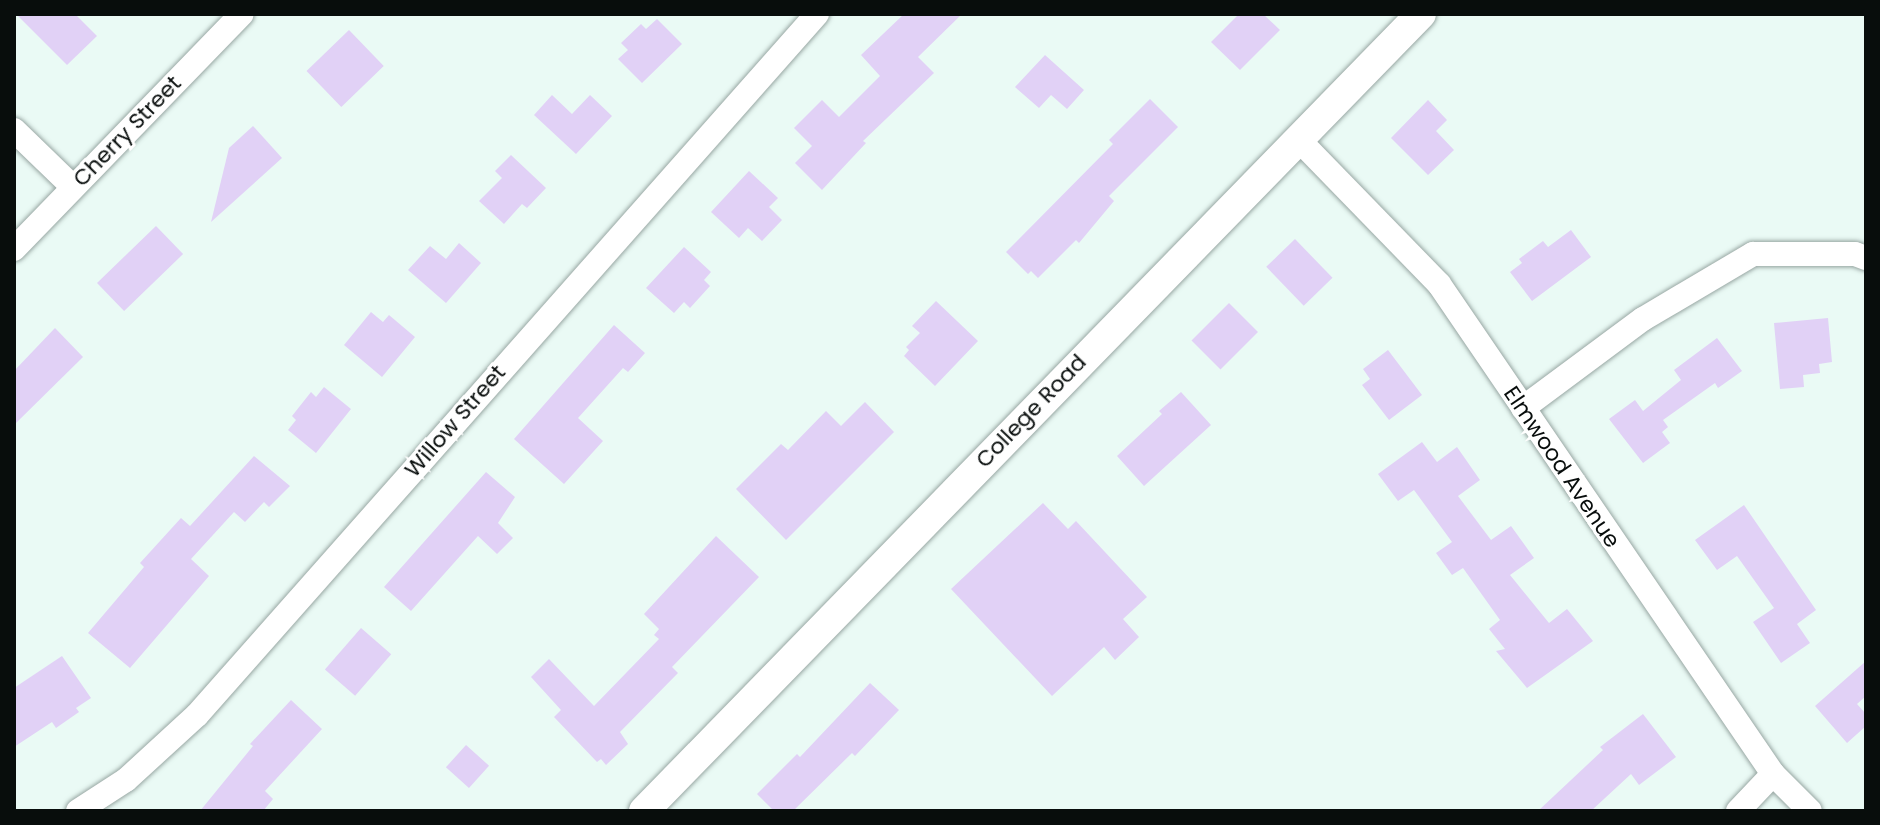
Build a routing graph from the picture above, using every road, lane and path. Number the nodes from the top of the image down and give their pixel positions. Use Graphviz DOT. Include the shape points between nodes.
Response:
graph roads {
  1 [pos="242,14"];
  2 [pos="817,14"];
  3 [pos="1421,14"];
  4 [pos="14,130"];
  5 [pos="1297,138"];
  6 [pos="72,186"];
  7 [pos="14,249"];
  8 [pos="1866,258"];
  9 [pos="1523,408"];
  10 [pos="1773,774"];
  11 [pos="78,811"];
  12 [pos="644,811"];
  13 [pos="1738,811"];
  14 [pos="1810,811"];
  1 -- 6 [label="street, Cherry Street"];
  2 -- 11 [label="street, Willow Street" via="197,715 126,780"];
  3 -- 5 [label="street, College Road"];
  4 -- 6 [label="street"];
  5 -- 9 [label="street, Elmwood Avenue" via="1439,284"];
  5 -- 12 [label="street, College Road"];
  6 -- 7 [label="street, Cherry Street"];
  8 -- 9 [label="street" via="1753,254 1643,319"];
  9 -- 10 [label="street, Elmwood Avenue"];
  10 -- 13 [label="street"];
  10 -- 14 [label="street, Elmwood Avenue"];
}
